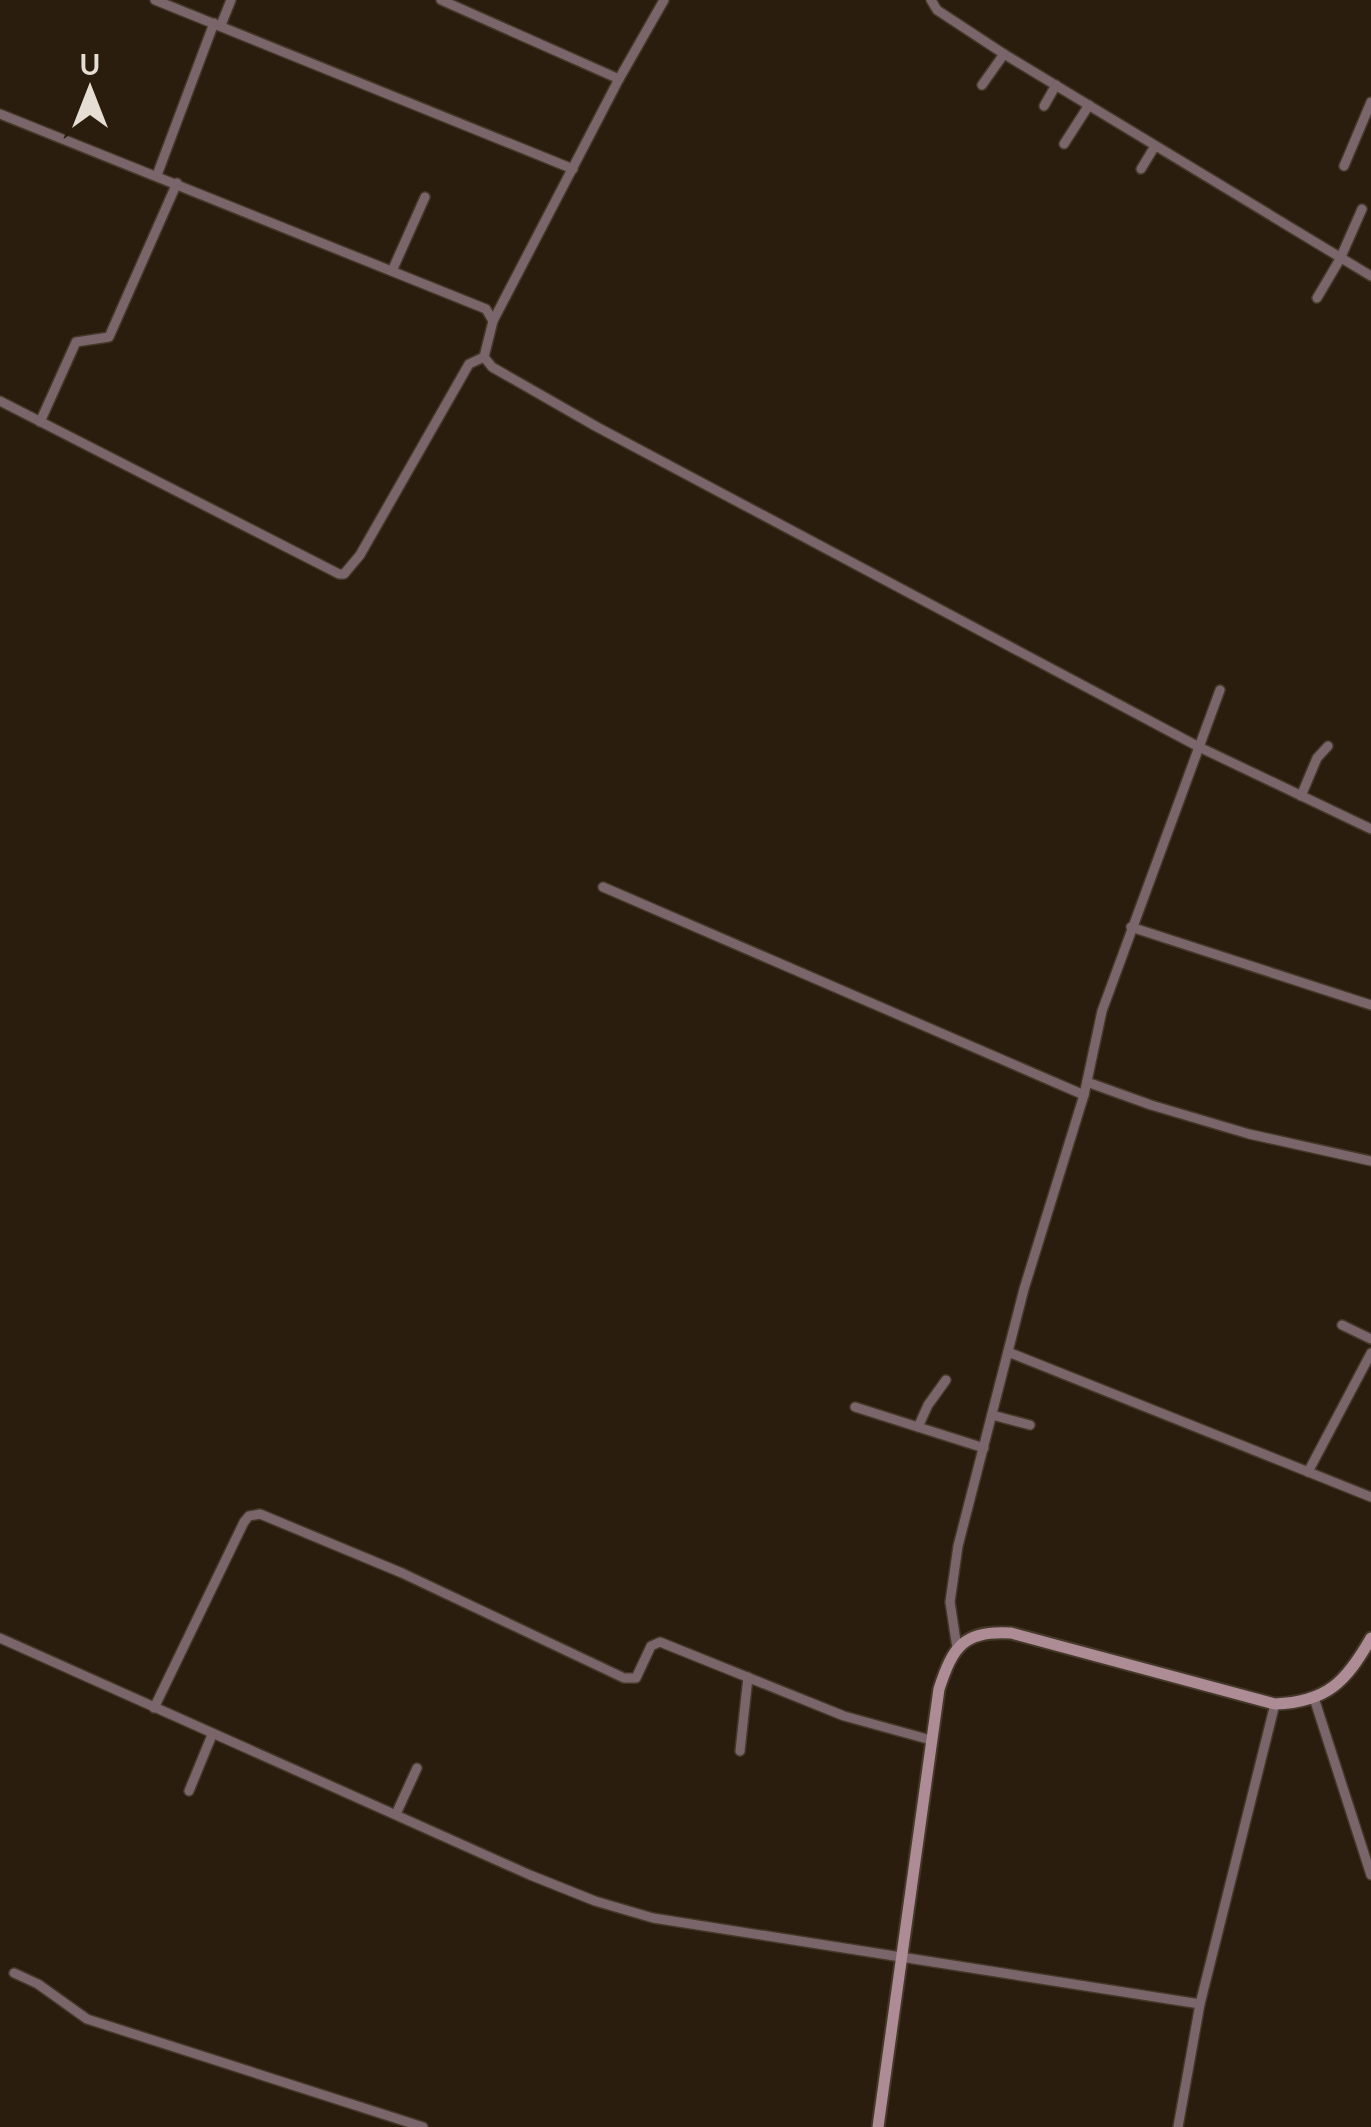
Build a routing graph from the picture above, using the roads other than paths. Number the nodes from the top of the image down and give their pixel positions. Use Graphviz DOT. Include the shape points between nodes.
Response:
graph roads {
  1 [pos="155,0"];
  2 [pos="231,0"];
  3 [pos="441,0"];
  4 [pos="664,0"];
  5 [pos="931,0"];
  6 [pos="217,24"];
  7 [pos="1004,54"];
  8 [pos="619,79"];
  9 [pos="982,85"];
  10 [pos="1056,85"];
  11 [pos="1371,102"];
  12 [pos="1089,105"];
  13 [pos="1044,106"];
  14 [pos="0,114"];
  15 [pos="1064,144"];
  16 [pos="1155,146"];
  17 [pos="1344,166"];
  18 [pos="573,169"];
  19 [pos="1140,169"];
  20 [pos="157,175"];
  21 [pos="178,183"];
  22 [pos="425,197"];
  23 [pos="1362,209"];
  24 [pos="1340,258"];
  25 [pos="392,271"];
  26 [pos="1371,276"];
  27 [pos="1317,298"];
  28 [pos="493,322"];
  29 [pos="484,357"];
  30 [pos="0,401"];
  31 [pos="40,422"];
  32 [pos="1220,690"];
  33 [pos="1328,746"];
  34 [pos="1199,747"];
  35 [pos="1301,796"];
  36 [pos="1371,828"];
  37 [pos="603,887"];
  38 [pos="1132,927"];
  39 [pos="1371,1005"];
  40 [pos="1086,1082"];
  41 [pos="1084,1095"];
  42 [pos="1371,1161"];
  43 [pos="1342,1325"];
  44 [pos="1371,1338"];
  45 [pos="1008,1352"];
  46 [pos="1371,1353"];
  47 [pos="946,1380"];
  48 [pos="854,1407"];
  49 [pos="992,1414"];
  50 [pos="1030,1425"];
  51 [pos="918,1427"];
  52 [pos="984,1448"];
  53 [pos="1308,1472"];
  54 [pos="1371,1498"];
  55 [pos="0,1638"];
  56 [pos="1370,1641"];
  57 [pos="957,1648"];
  58 [pos="748,1677"];
  59 [pos="1314,1698"];
  60 [pos="1275,1704"];
  61 [pos="154,1708"];
  62 [pos="212,1735"];
  63 [pos="931,1740"];
  64 [pos="740,1751"];
  65 [pos="417,1768"];
  66 [pos="188,1792"];
  67 [pos="396,1814"];
  68 [pos="1371,1875"];
  69 [pos="902,1958"];
  70 [pos="14,1972"];
  71 [pos="1200,2004"];
  72 [pos="423,2127"];
  73 [pos="878,2127"];
  74 [pos="1178,2127"];
  1 -- 6 [label="street"];
  2 -- 6 [label="street"];
  3 -- 8 [label="street"];
  4 -- 8 [label="street"];
  5 -- 7 [label="street" via="936,10"];
  6 -- 18 [label="street"];
  6 -- 20 [label="street"];
  7 -- 9 [label="street"];
  7 -- 10 [label="street"];
  8 -- 18 [label="street"];
  10 -- 12 [label="street"];
  10 -- 13 [label="street"];
  11 -- 17 [label="street"];
  12 -- 15 [label="street"];
  12 -- 16 [label="street"];
  14 -- 20 [label="street"];
  16 -- 19 [label="street"];
  16 -- 24 [label="street"];
  18 -- 28 [label="street"];
  20 -- 21 [label="street"];
  21 -- 25 [label="street"];
  21 -- 31 [label="street" via="109,338 76,342"];
  22 -- 25 [label="street"];
  23 -- 24 [label="street"];
  24 -- 26 [label="street"];
  24 -- 27 [label="street"];
  25 -- 28 [label="street" via="486,310"];
  28 -- 29 [label="street"];
  29 -- 31 [label="street" via="469,364 344,574"];
  29 -- 34 [label="street" via="596,427"];
  30 -- 31 [label="street"];
  32 -- 34 [label="street"];
  33 -- 35 [label="street"];
  34 -- 35 [label="street"];
  34 -- 38 [label="street"];
  35 -- 36 [label="street"];
  37 -- 41 [label="street"];
  38 -- 39 [label="street"];
  38 -- 40 [label="street"];
  40 -- 41 [label="street"];
  40 -- 42 [label="street" via="1249,1134"];
  41 -- 45 [label="street"];
  43 -- 44 [label="street"];
  45 -- 49 [label="street"];
  45 -- 53 [label="street"];
  46 -- 53 [label="street"];
  47 -- 51 [label="street"];
  48 -- 51 [label="street"];
  49 -- 50 [label="street"];
  49 -- 52 [label="street"];
  51 -- 52 [label="street"];
  52 -- 57 [label="street" via="952,1581"];
  53 -- 54 [label="street"];
  55 -- 61 [label="street"];
  56 -- 59 [label="main road" via="1334,1688"];
  57 -- 60 [label="main road" via="980,1633 1011,1634"];
  57 -- 63 [label="main road" via="939,1689"];
  58 -- 61 [label="street" via="660,1642 651,1646 636,1678 624,1678 260,1514 244,1522"];
  58 -- 63 [label="street" via="844,1716"];
  58 -- 64 [label="street"];
  59 -- 60 [label="main road"];
  59 -- 68 [label="street"];
  60 -- 71 [label="street"];
  61 -- 62 [label="street"];
  62 -- 66 [label="street"];
  62 -- 67 [label="street"];
  63 -- 69 [label="main road"];
  65 -- 67 [label="street"];
  67 -- 69 [label="street" via="613,1907"];
  69 -- 71 [label="street"];
  69 -- 73 [label="main road"];
  70 -- 72 [label="street" via="88,2020"];
  71 -- 74 [label="street"];
}
